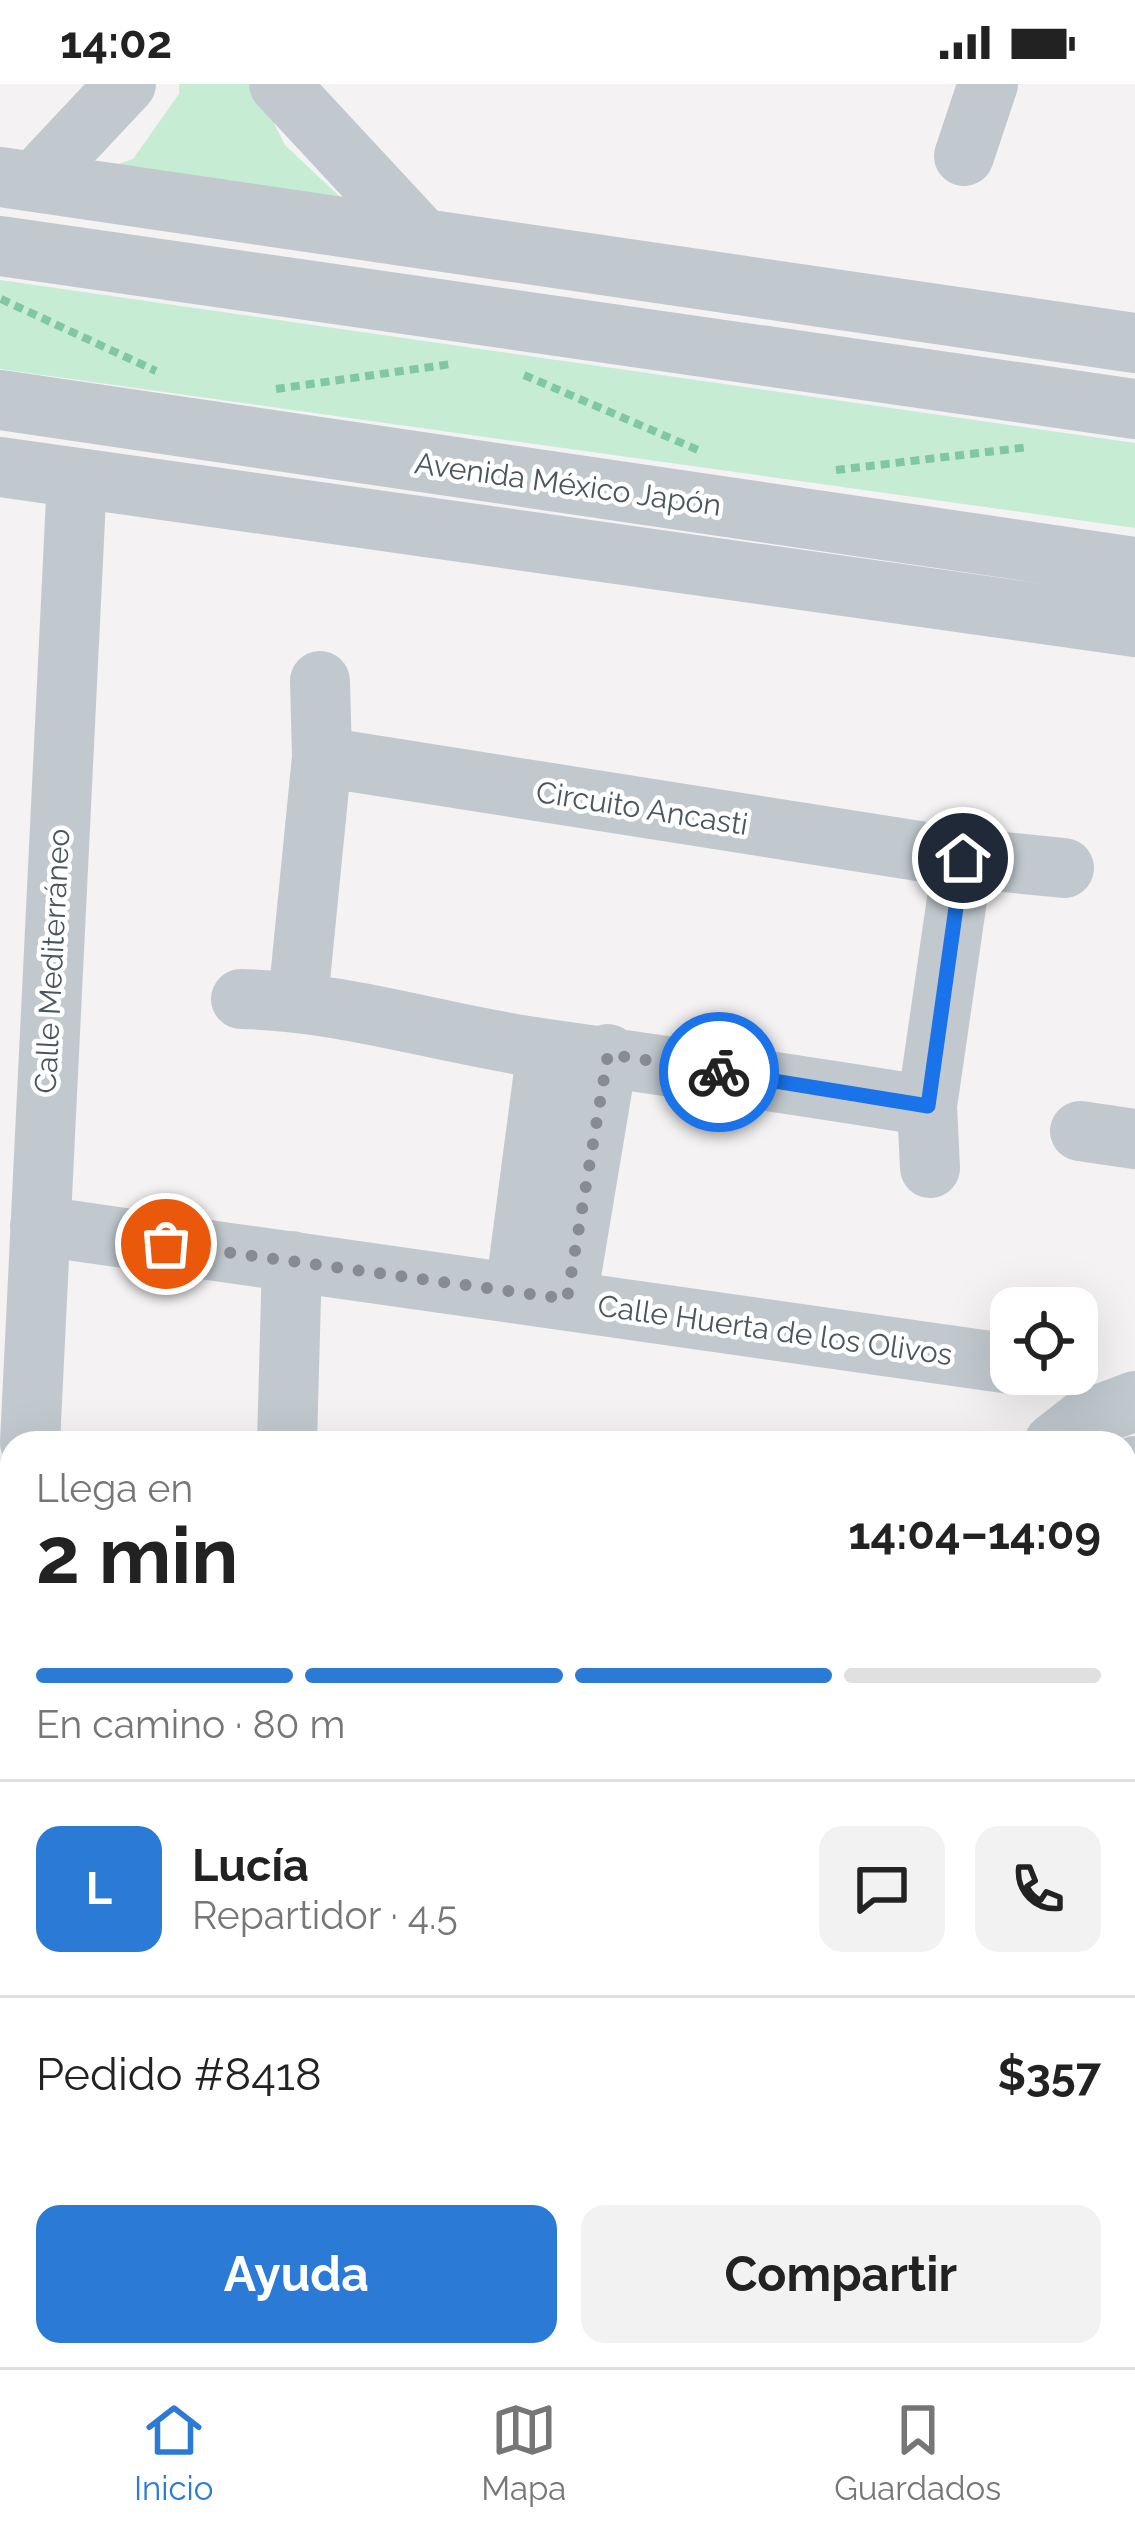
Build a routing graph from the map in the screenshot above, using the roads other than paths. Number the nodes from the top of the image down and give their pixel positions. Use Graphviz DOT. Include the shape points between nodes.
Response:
graph roads {
  1 [pos="126,84"];
  2 [pos="279,84"];
  3 [pos="988,84"];
  4 [pos="964,156"];
  5 [pos="17,179"];
  6 [pos="422,238"];
  7 [pos="0,247"];
  8 [pos="994,322"];
  9 [pos="1135,343"];
  10 [pos="984,387"];
  11 [pos="0,400"];
  12 [pos="1135,409"];
  13 [pos="0,467"];
  14 [pos="76,478"];
  15 [pos="1135,567"];
  16 [pos="1135,627"];
  17 [pos="320,681"];
  18 [pos="322,757"];
  19 [pos="963,858"];
  20 [pos="1064,868"];
  21 [pos="26,964"];
  22 [pos="547,1049"];
  23 [pos="608,1054"];
  24 [pos="928,1106"];
  25 [pos="930,1168"];
  26 [pos="40,1226"];
  27 [pos="292,1261"];
  28 [pos="541,1295"];
  29 [pos="990,1361"];
  30 [pos="1098,1377"];
  31 [pos="1135,1383"];
  32 [pos="1135,1401"];
  33 [pos="31,1431"];
  34 [pos="287,1431"];
  35 [pos="1069,1431"];
  1 -- 5 [label="street"];
  2 -- 6 [label="street"];
  3 -- 4 [label="street"];
  5 -- 6 [label="street"];
  6 -- 8 [label="street"];
  7 -- 10 [label="street"];
  8 -- 9 [label="street"];
  8 -- 10 [label="street"];
  10 -- 12 [label="street"];
  11 -- 15 [label="street, Avenida México Japón"];
  13 -- 14 [label="street, Avenida México Japón"];
  14 -- 16 [label="street, Avenida México Japón"];
  14 -- 21 [label="street, Calle Mediterráneo"];
  17 -- 18 [label="street"];
  18 -- 19 [label="street, Circuito Ancasti"];
  18 -- 22 [label="street" via="269,1000"];
  19 -- 20 [label="street, Circuito Ancasti"];
  19 -- 24 [label="street"];
  21 -- 26 [label="street, Calle Mediterráneo"];
  22 -- 23 [label="street"];
  22 -- 28 [label="street"];
  23 -- 24 [label="street"];
  23 -- 28 [label="street"];
  24 -- 25 [label="street"];
  26 -- 27 [label="street, Calle Huerta de los Olivos"];
  26 -- 33 [label="street, Calle Mediterráneo"];
  27 -- 28 [label="street, Calle Huerta de los Olivos"];
  27 -- 34 [label="street"];
  28 -- 29 [label="street, Calle Huerta de los Olivos"];
  30 -- 31 [label="street"];
  32 -- 35 [label="street"];
}
